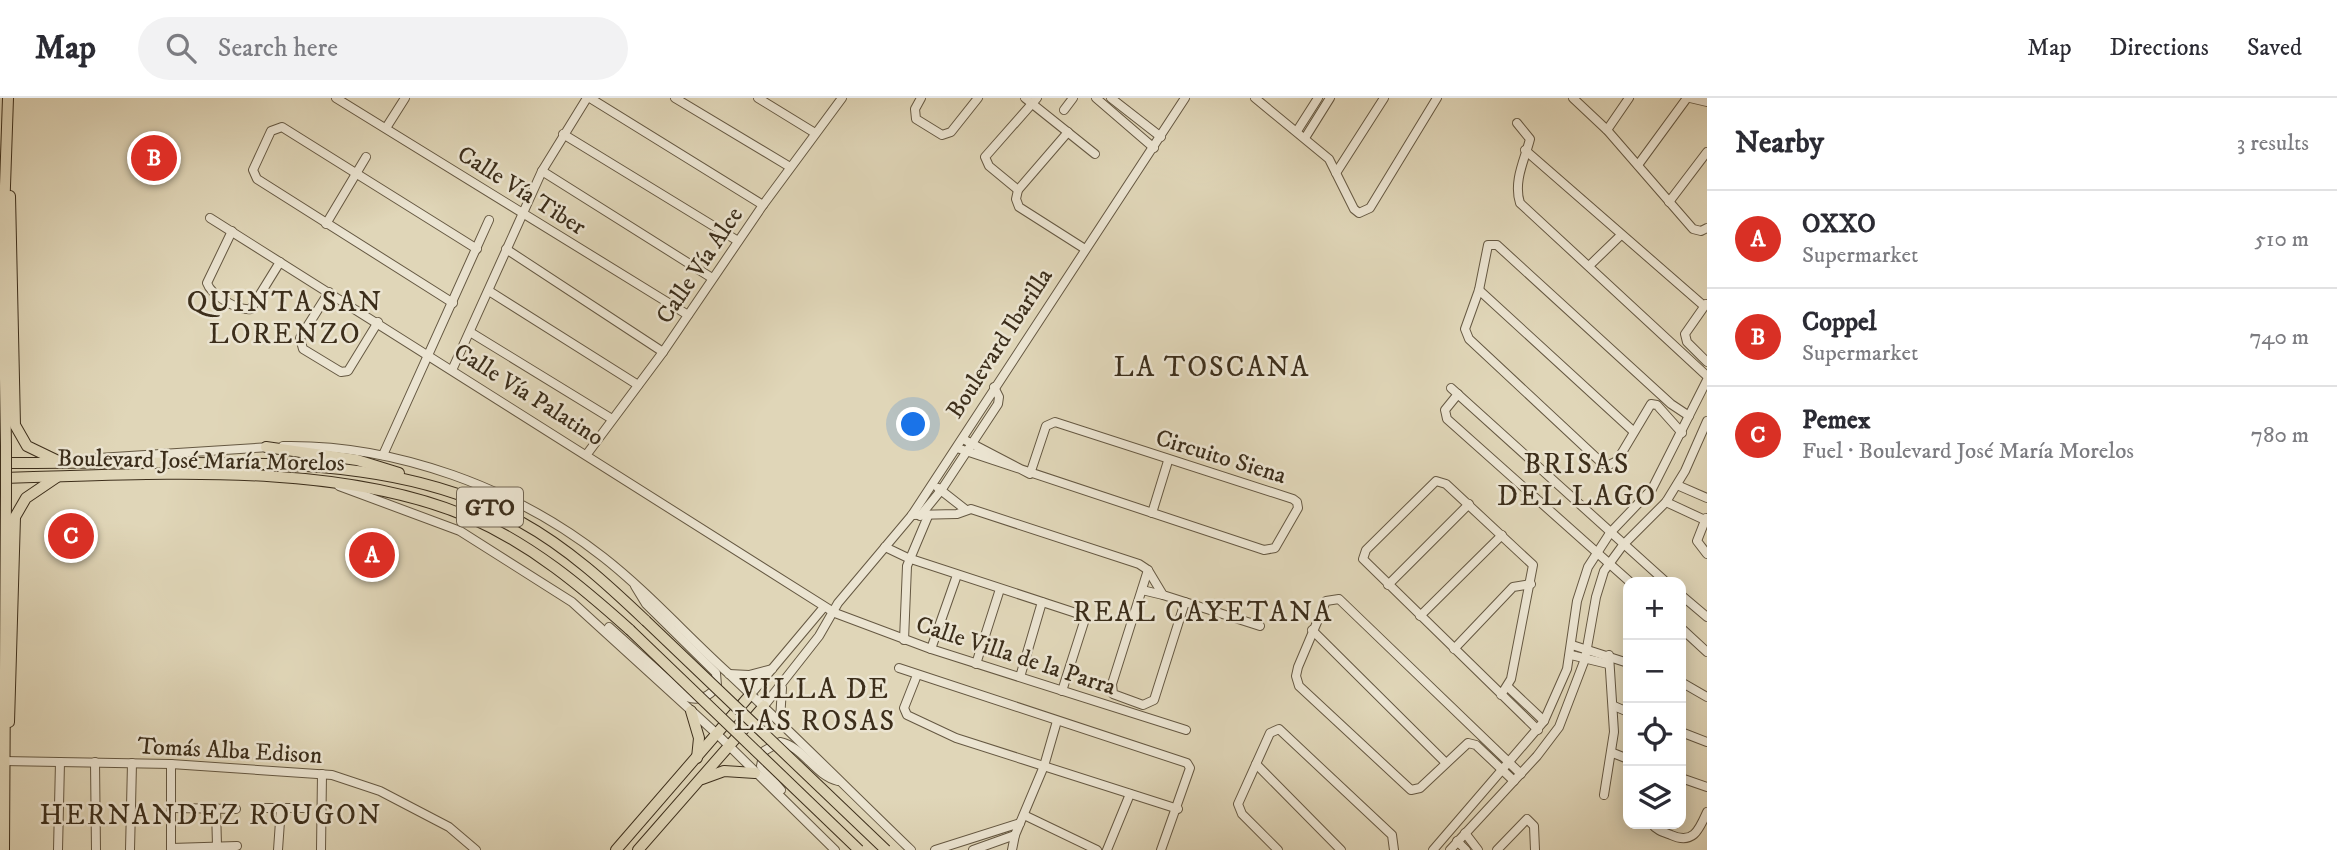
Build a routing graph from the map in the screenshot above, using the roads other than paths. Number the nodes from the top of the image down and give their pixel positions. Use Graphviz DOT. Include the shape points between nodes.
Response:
graph roads {
  1 [pos="8,98"];
  2 [pos="337,98"];
  3 [pos="405,98"];
  4 [pos="589,98"];
  5 [pos="676,98"];
  6 [pos="758,98"];
  7 [pos="920,98"];
  8 [pos="978,98"];
  9 [pos="1073,98"];
  10 [pos="1096,98"];
  11 [pos="1111,98"];
  12 [pos="1185,98"];
  13 [pos="1318,98"];
  14 [pos="1330,98"];
  15 [pos="1384,98"];
  16 [pos="1437,98"];
  17 [pos="1573,98"];
  18 [pos="1629,98"];
  19 [pos="1688,98"];
  20 [pos="838,100"];
  21 [pos="1031,100"];
  22 [pos="1260,100"];
  23 [pos="1707,102"];
  24 [pos="1064,110"];
  25 [pos="1517,123"];
  26 [pos="386,128"];
  27 [pos="1607,130"];
  28 [pos="1297,131"];
  29 [pos="1068,132"];
  30 [pos="815,133"];
  31 [pos="563,134"];
  32 [pos="1161,138"];
  33 [pos="1305,138"];
  34 [pos="6,147"];
  35 [pos="1154,148"];
  36 [pos="1525,150"];
  37 [pos="1707,152"];
  38 [pos="1095,154"];
  39 [pos="366,157"];
  40 [pos="1638,164"];
  41 [pos="790,167"];
  42 [pos="542,171"];
  43 [pos="1336,173"];
  44 [pos="355,175"];
  45 [pos="1017,194"];
  46 [pos="1669,202"];
  47 [pos="763,205"];
  48 [pos="522,213"];
  49 [pos="211,218"];
  50 [pos="489,220"];
  51 [pos="326,224"];
  52 [pos="1707,228"];
  53 [pos="232,231"];
  54 [pos="1620,234"];
  55 [pos="738,241"];
  56 [pos="1085,248"];
  57 [pos="477,249"];
  58 [pos="506,250"];
  59 [pos="280,262"];
  60 [pos="1589,266"];
  61 [pos="712,278"];
  62 [pos="1479,290"];
  63 [pos="489,291"];
  64 [pos="329,292"];
  65 [pos="453,303"];
  66 [pos="1706,304"];
  67 [pos="688,315"];
  68 [pos="377,322"];
  69 [pos="470,332"];
  70 [pos="663,352"];
  71 [pos="429,354"];
  72 [pos="1707,362"];
  73 [pos="453,369"];
  74 [pos="1707,378"];
  75 [pos="638,385"];
  76 [pos="994,387"];
  77 [pos="1689,416"];
  78 [pos="612,419"];
  79 [pos="1707,421"];
  80 [pos="1633,430"];
  81 [pos="1682,433"];
  82 [pos="963,439"];
  83 [pos="973,444"];
  84 [pos="266,447"];
  85 [pos="957,449"];
  86 [pos="967,453"];
  87 [pos="587,454"];
  88 [pos="383,456"];
  89 [pos="1168,461"];
  90 [pos="0,463"];
  91 [pos="63,463"];
  92 [pos="1030,474"];
  93 [pos="58,477"];
  94 [pos="0,478"];
  95 [pos="412,480"];
  96 [pos="327,481"];
  97 [pos="932,485"];
  98 [pos="1677,485"];
  99 [pos="942,489"];
  100 [pos="1707,498"];
  101 [pos="1666,502"];
  102 [pos="1468,504"];
  103 [pos="966,510"];
  104 [pos="1152,513"];
  105 [pos="920,515"];
  106 [pos="1706,519"];
  107 [pos="1610,533"];
  108 [pos="1502,535"];
  109 [pos="1623,545"];
  110 [pos="885,547"];
  111 [pos="1595,553"];
  112 [pos="1707,554"];
  113 [pos="908,558"];
  114 [pos="1610,563"];
  115 [pos="1148,570"];
  116 [pos="957,575"];
  117 [pos="1625,577"];
  118 [pos="1660,577"];
  119 [pos="634,583"];
  120 [pos="1531,584"];
  121 [pos="1388,585"];
  122 [pos="1000,589"];
  123 [pos="1142,590"];
  124 [pos="1163,595"];
  125 [pos="1686,599"];
  126 [pos="1042,602"];
  127 [pos="1185,602"];
  128 [pos="838,603"];
  129 [pos="824,607"];
  130 [pos="835,612"];
  131 [pos="1420,617"];
  132 [pos="1707,617"];
  133 [pos="593,620"];
  134 [pos="1260,626"];
  135 [pos="1312,631"];
  136 [pos="1686,633"];
  137 [pos="904,640"];
  138 [pos="1572,645"];
  139 [pos="932,649"];
  140 [pos="1454,649"];
  141 [pos="1707,652"];
  142 [pos="1586,654"];
  143 [pos="1570,655"];
  144 [pos="1610,660"];
  145 [pos="1623,662"];
  146 [pos="976,664"];
  147 [pos="899,668"];
  148 [pos="772,669"];
  149 [pos="729,674"];
  150 [pos="917,675"];
  151 [pos="1020,677"];
  152 [pos="784,682"];
  153 [pos="1686,685"];
  154 [pos="1508,687"];
  155 [pos="1062,691"];
  156 [pos="751,694"];
  157 [pos="1501,695"];
  158 [pos="1707,696"];
  159 [pos="764,706"];
  160 [pos="1614,706"];
  161 [pos="1623,710"];
  162 [pos="691,711"];
  163 [pos="780,720"];
  164 [pos="1057,721"];
  165 [pos="1544,721"];
  166 [pos="1186,730"];
  167 [pos="1538,730"];
  168 [pos="1686,734"];
  169 [pos="718,735"];
  170 [pos="1707,742"];
  171 [pos="3,747"];
  172 [pos="730,747"];
  173 [pos="1613,753"];
  174 [pos="1623,757"];
  175 [pos="697,760"];
  176 [pos="3,761"];
  177 [pos="60,762"];
  178 [pos="95,762"];
  179 [pos="132,763"];
  180 [pos="1446,763"];
  181 [pos="171,764"];
  182 [pos="1256,764"];
  183 [pos="1044,766"];
  184 [pos="1506,767"];
  185 [pos="755,773"];
  186 [pos="322,774"];
  187 [pos="1521,774"];
  188 [pos="698,780"];
  189 [pos="1686,780"];
  190 [pos="1514,781"];
  191 [pos="841,782"];
  192 [pos="1707,788"];
  193 [pos="1130,794"];
  194 [pos="1604,795"];
  195 [pos="256,807"];
  196 [pos="281,807"];
  197 [pos="305,807"];
  198 [pos="171,808"];
  199 [pos="216,808"];
  200 [pos="236,809"];
  201 [pos="1178,809"];
  202 [pos="797,812"];
  203 [pos="1707,812"];
  204 [pos="1022,819"];
  205 [pos="1655,829"];
  206 [pos="1465,833"];
  207 [pos="1015,835"];
  208 [pos="1457,841"];
  209 [pos="217,846"];
  210 [pos="237,846"];
  211 [pos="965,846"];
  212 [pos="171,849"];
  213 [pos="4,850"];
  214 [pos="58,850"];
  215 [pos="96,850"];
  216 [pos="130,850"];
  217 [pos="278,850"];
  218 [pos="321,850"];
  219 [pos="476,850"];
  220 [pos="616,850"];
  221 [pos="638,850"];
  222 [pos="835,850"];
  223 [pos="859,850"];
  224 [pos="886,850"];
  225 [pos="911,850"];
  226 [pos="935,850"];
  227 [pos="973,850"];
  228 [pos="1012,850"];
  229 [pos="1097,850"];
  230 [pos="1107,850"];
  231 [pos="1161,850"];
  232 [pos="1278,850"];
  233 [pos="1341,850"];
  234 [pos="1394,850"];
  235 [pos="1433,850"];
  236 [pos="1450,850"];
  237 [pos="1466,850"];
  238 [pos="1478,850"];
  239 [pos="1497,850"];
  240 [pos="1535,850"];
  1 -- 34 [label="main road"];
  2 -- 26 [label="street, Calle Vía Tiber"];
  3 -- 26 [label="street"];
  4 -- 31 [label="street"];
  4 -- 47 [label="street"];
  5 -- 41 [label="street"];
  6 -- 30 [label="street"];
  7 -- 8 [label="street" via="915,115 936,133 947,134"];
  9 -- 24 [label="street"];
  10 -- 35 [label="street"];
  11 -- 32 [label="street"];
  12 -- 32 [label="street, Boulevard Ibarilla"];
  13 -- 28 [label="street"];
  14 -- 33 [label="street"];
  15 -- 43 [label="street"];
  16 -- 43 [label="street" via="1370,208 1356,211"];
  17 -- 27 [label="street"];
  18 -- 27 [label="street"];
  19 -- 23 [label="street"];
  19 -- 40 [label="street"];
  20 -- 30 [label="street, Calle Vía Alce"];
  21 -- 29 [label="street"];
  21 -- 45 [label="street" via="986,155 986,161"];
  22 -- 28 [label="street"];
  25 -- 36 [label="street" via="1530,139"];
  26 -- 48 [label="street, Calle Vía Tiber"];
  27 -- 40 [label="street"];
  28 -- 33 [label="street"];
  29 -- 38 [label="street"];
  29 -- 45 [label="street"];
  30 -- 41 [label="street, Calle Vía Alce"];
  31 -- 42 [label="street"];
  31 -- 55 [label="street"];
  32 -- 35 [label="street, Boulevard Ibarilla"];
  33 -- 43 [label="street" via="1329,159"];
  34 -- 91 [label="main road" via="15,425 27,446"];
  34 -- 171 [label="main road, bridge"];
  35 -- 56 [label="street, Boulevard Ibarilla"];
  36 -- 54 [label="street"];
  36 -- 60 [label="street" via="1520,203"];
  37 -- 46 [label="street"];
  39 -- 44 [label="street"];
  40 -- 46 [label="street"];
  41 -- 47 [label="street, Calle Vía Alce"];
  42 -- 48 [label="street"];
  42 -- 61 [label="street"];
  44 -- 51 [label="street"];
  44 -- 51 [label="street" via="279,126 271,131 253,173"];
  44 -- 57 [label="street"];
  45 -- 56 [label="street" via="1019,207"];
  46 -- 52 [label="street" via="1693,229"];
  47 -- 55 [label="street, Calle Vía Alce"];
  48 -- 58 [label="street"];
  48 -- 67 [label="street, Calle Vía Tiber"];
  49 -- 53 [label="street, Calle Vía Palatino"];
  50 -- 57 [label="street"];
  51 -- 65 [label="street"];
  53 -- 59 [label="street, Calle Vía Palatino"];
  53 -- 59 [label="street" via="207,283 225,300 251,309"];
  54 -- 60 [label="street"];
  54 -- 66 [label="street"];
  55 -- 61 [label="street, Calle Vía Alce"];
  56 -- 76 [label="street, Boulevard Ibarilla"];
  57 -- 65 [label="street"];
  58 -- 63 [label="street"];
  58 -- 70 [label="street"];
  59 -- 64 [label="street, Calle Vía Palatino"];
  60 -- 74 [label="street"];
  61 -- 67 [label="street, Calle Vía Alce"];
  62 -- 77 [label="street" via="1486,247 1495,244"];
  62 -- 80 [label="street"];
  62 -- 80 [label="street" via="1465,329 1468,339 1603,464 1617,461"];
  63 -- 69 [label="street"];
  63 -- 75 [label="street"];
  64 -- 68 [label="street, Calle Vía Palatino"];
  64 -- 68 [label="street" via="300,338 303,349 341,372 348,371"];
  65 -- 71 [label="street"];
  66 -- 72 [label="street" via="1686,329 1688,342"];
  67 -- 70 [label="street, Calle Vía Alce"];
  68 -- 71 [label="street, Calle Vía Palatino"];
  69 -- 73 [label="street"];
  69 -- 78 [label="street"];
  70 -- 75 [label="street, Calle Vía Alce"];
  71 -- 73 [label="street, Calle Vía Palatino"];
  71 -- 88 [label="street"];
  73 -- 87 [label="street, Calle Vía Palatino"];
  74 -- 77 [label="street"];
  75 -- 78 [label="street, Calle Vía Alce"];
  76 -- 82 [label="street, Boulevard Ibarilla"];
  76 -- 83 [label="street" via="999,400"];
  77 -- 81 [label="street"];
  78 -- 87 [label="street, Calle Vía Alce"];
  79 -- 98 [label="street"];
  80 -- 81 [label="street" via="1646,407 1654,404"];
  81 -- 107 [label="street" via="1652,489"];
  82 -- 83 [label="street, Circuito Siena"];
  82 -- 85 [label="street, Boulevard Ibarilla"];
  83 -- 86 [label="street"];
  83 -- 92 [label="street, Circuito Siena"];
  84 -- 88 [label="street, Boulevard José María Morelos" via="340,448"];
  84 -- 91 [label="street, Boulevard José María Morelos"];
  84 -- 95 [label="main road" via="357,460"];
  85 -- 86 [label="street, Circuito Siena"];
  85 -- 97 [label="street, Boulevard Ibarilla"];
  86 -- 92 [label="street, Circuito Siena"];
  86 -- 99 [label="street"];
  87 -- 129 [label="street, Calle Vía Palatino"];
  88 -- 119 [label="street, Boulevard José María Morelos" via="464,481 529,508"];
  89 -- 92 [label="street, Circuito Siena" via="1052,422 1046,426"];
  89 -- 104 [label="street"];
  89 -- 104 [label="street, Circuito Siena" via="1293,499 1298,508 1277,545 1268,550"];
  90 -- 91 [label="main road, Boulevard José María Morelos / GTO"];
  91 -- 95 [label="main road, Boulevard José María Morelos / GTO" via="300,466"];
  92 -- 104 [label="street, Circuito Siena"];
  93 -- 94 [label="main road, Boulevard José María Morelos / GTO"];
  93 -- 96 [label="main road, Boulevard José María Morelos / GTO"];
  93 -- 171 [label="main road" via="26,498 15,517 11,700"];
  95 -- 224 [label="main road, Boulevard José María Morelos / GTO, bridge" via="521,522 576,559"];
  96 -- 133 [label="street" via="460,531 556,591"];
  96 -- 223 [label="main road, Boulevard José María Morelos / GTO, bridge" via="410,496 493,529 562,571 630,630"];
  97 -- 99 [label="street"];
  97 -- 105 [label="street, Boulevard Ibarilla"];
  98 -- 100 [label="street"];
  98 -- 101 [label="street"];
  99 -- 103 [label="street"];
  99 -- 105 [label="street"];
  101 -- 106 [label="street"];
  101 -- 109 [label="street"];
  102 -- 108 [label="street"];
  102 -- 121 [label="street"];
  102 -- 121 [label="street" via="1443,481 1436,481 1366,550 1364,562"];
  103 -- 105 [label="street"];
  103 -- 115 [label="street"];
  105 -- 110 [label="street, Boulevard Ibarilla"];
  105 -- 113 [label="street"];
  106 -- 112 [label="street" via="1697,541"];
  107 -- 109 [label="street"];
  107 -- 111 [label="street"];
  107 -- 111 [label="street" via="1454,391 1445,410 1447,419"];
  108 -- 120 [label="street" via="1531,562"];
  108 -- 131 [label="street"];
  109 -- 114 [label="street"];
  109 -- 118 [label="street"];
  110 -- 113 [label="street"];
  110 -- 128 [label="street, Boulevard Ibarilla"];
  111 -- 114 [label="street"];
  111 -- 138 [label="street" via="1577,601"];
  113 -- 116 [label="street"];
  113 -- 137 [label="street"];
  114 -- 117 [label="street"];
  114 -- 142 [label="street" via="1600,582"];
  115 -- 123 [label="street"];
  115 -- 124 [label="street"];
  116 -- 122 [label="street"];
  116 -- 139 [label="street"];
  119 -- 133 [label="street" via="646,604 716,673 714,690 698,699 687,697 625,639"];
  119 -- 149 [label="street, Boulevard José María Morelos"];
  120 -- 140 [label="street" via="1513,587"];
  120 -- 154 [label="street"];
  121 -- 131 [label="street"];
  122 -- 126 [label="street"];
  122 -- 146 [label="street"];
  123 -- 124 [label="street"];
  123 -- 127 [label="street" via="1112,690 1116,697 1143,705 1154,700"];
  124 -- 127 [label="street"];
  125 -- 132 [label="street"];
  126 -- 151 [label="street"];
  126 -- 155 [label="street" via="1085,619"];
  127 -- 134 [label="street"];
  128 -- 129 [label="street"];
  128 -- 130 [label="street, Boulevard Ibarilla"];
  129 -- 130 [label="street, Calle Vía Palatino"];
  129 -- 148 [label="street"];
  130 -- 137 [label="street, Calle Villa de la Parra"];
  130 -- 152 [label="street, Boulevard Ibarilla"];
  131 -- 140 [label="street"];
  133 -- 162 [label="street"];
  135 -- 180 [label="street"];
  135 -- 180 [label="street" via="1296,676 1299,686 1405,787 1420,788"];
  135 -- 184 [label="street" via="1329,599 1339,599"];
  136 -- 141 [label="street"];
  137 -- 139 [label="street, Calle Villa de la Parra"];
  138 -- 142 [label="street"];
  138 -- 143 [label="street"];
  139 -- 146 [label="street, Calle Villa de la Parra"];
  140 -- 157 [label="street"];
  142 -- 143 [label="street"];
  142 -- 144 [label="street"];
  142 -- 187 [label="street" via="1559,727"];
  143 -- 165 [label="street"];
  144 -- 145 [label="street"];
  144 -- 160 [label="street"];
  146 -- 151 [label="street, Calle Villa de la Parra"];
  147 -- 150 [label="street"];
  148 -- 149 [label="street"];
  148 -- 156 [label="street"];
  149 -- 156 [label="street, Boulevard José María Morelos"];
  150 -- 164 [label="street"];
  150 -- 183 [label="street" via="904,708 907,715 956,738"];
  151 -- 155 [label="street, Calle Villa de la Parra"];
  152 -- 159 [label="street, Boulevard Ibarilla"];
  152 -- 163 [label="street"];
  153 -- 158 [label="street"];
  154 -- 157 [label="street"];
  154 -- 165 [label="street"];
  155 -- 166 [label="street, Calle Villa de la Parra"];
  156 -- 159 [label="street, Boulevard José María Morelos"];
  156 -- 169 [label="main road"];
  157 -- 167 [label="street"];
  159 -- 163 [label="street, Boulevard José María Morelos"];
  159 -- 172 [label="main road"];
  160 -- 161 [label="street"];
  160 -- 173 [label="street"];
  162 -- 169 [label="street"];
  162 -- 175 [label="main road" via="699,738"];
  163 -- 191 [label="street, Boulevard José María Morelos"];
  164 -- 183 [label="street"];
  164 -- 201 [label="street" via="1187,763 1190,768"];
  165 -- 167 [label="street"];
  167 -- 184 [label="street"];
  168 -- 170 [label="street"];
  169 -- 172 [label="street"];
  169 -- 175 [label="main road"];
  171 -- 176 [label="main road"];
  172 -- 185 [label="street"];
  172 -- 188 [label="main road"];
  173 -- 174 [label="street"];
  173 -- 194 [label="street"];
  175 -- 220 [label="main road"];
  176 -- 177 [label="street, Tomás Alba Edison"];
  176 -- 213 [label="main road"];
  177 -- 178 [label="street, Tomás Alba Edison"];
  177 -- 214 [label="street"];
  178 -- 179 [label="street, Tomás Alba Edison"];
  178 -- 215 [label="street"];
  179 -- 181 [label="street, Tomás Alba Edison"];
  179 -- 216 [label="street"];
  180 -- 184 [label="street" via="1472,743"];
  181 -- 186 [label="street, Tomás Alba Edison"];
  181 -- 198 [label="street"];
  182 -- 232 [label="street" via="1239,810"];
  182 -- 233 [label="street"];
  182 -- 234 [label="street" via="1274,729 1282,730 1392,835"];
  183 -- 193 [label="street"];
  183 -- 204 [label="street"];
  184 -- 187 [label="street"];
  184 -- 190 [label="street"];
  184 -- 235 [label="street"];
  185 -- 188 [label="main road" via="724,771"];
  185 -- 202 [label="street"];
  186 -- 218 [label="street"];
  186 -- 219 [label="street, Tomás Alba Edison" via="380,791 450,828"];
  187 -- 190 [label="street"];
  188 -- 221 [label="main road"];
  189 -- 192 [label="street"];
  190 -- 206 [label="street"];
  191 -- 202 [label="street" via="824,776 789,744 780,742 768,748 761,766"];
  191 -- 225 [label="street"];
  193 -- 201 [label="street"];
  193 -- 230 [label="street"];
  195 -- 196 [label="street"];
  196 -- 197 [label="street"];
  196 -- 217 [label="street"];
  198 -- 199 [label="street"];
  198 -- 212 [label="street"];
  199 -- 200 [label="street"];
  199 -- 209 [label="street"];
  201 -- 231 [label="street"];
  202 -- 222 [label="street"];
  203 -- 205 [label="street" via="1699,831 1689,839"];
  204 -- 207 [label="street"];
  204 -- 211 [label="street"];
  204 -- 229 [label="street"];
  206 -- 208 [label="street"];
  206 -- 238 [label="street"];
  207 -- 227 [label="street"];
  207 -- 228 [label="street"];
  208 -- 236 [label="street"];
  208 -- 237 [label="street"];
  209 -- 210 [label="street"];
  209 -- 212 [label="street"];
  211 -- 226 [label="street"];
  239 -- 240 [label="street" via="1527,819 1534,826"];
}
